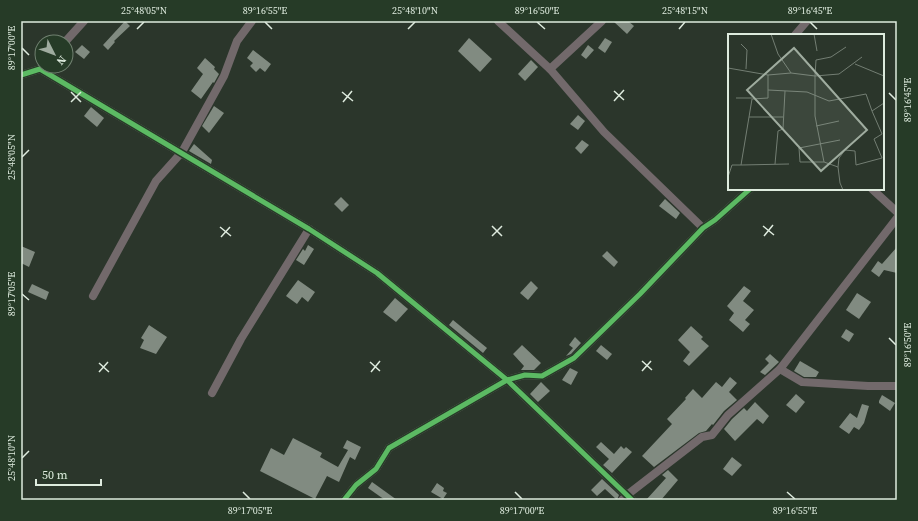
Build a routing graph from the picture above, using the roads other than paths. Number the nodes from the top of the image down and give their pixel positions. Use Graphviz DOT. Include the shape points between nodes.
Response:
graph roads {
  1 [pos="84,21"];
  2 [pos="252,21"];
  3 [pos="498,21"];
  4 [pos="602,21"];
  5 [pos="807,21"];
  6 [pos="72,34"];
  7 [pos="796,34"];
  8 [pos="550,69"];
  9 [pos="34,70"];
  10 [pos="53,74"];
  11 [pos="21,75"];
  12 [pos="182,152"];
  13 [pos="749,190"];
  14 [pos="873,190"];
  15 [pos="897,212"];
  16 [pos="897,218"];
  17 [pos="703,228"];
  18 [pos="310,229"];
  19 [pos="93,296"];
  20 [pos="780,369"];
  21 [pos="507,380"];
  22 [pos="897,386"];
  23 [pos="212,393"];
  24 [pos="627,498"];
  25 [pos="344,500"];
  1 -- 6 [label="street"];
  2 -- 12 [label="street" via="237,41 224,76"];
  3 -- 8 [label="street"];
  4 -- 8 [label="street"];
  5 -- 7 [label="street"];
  8 -- 17 [label="street" via="604,132"];
  9 -- 11 [label="street"];
  10 -- 12 [label="street"];
  12 -- 18 [label="street"];
  12 -- 19 [label="street" via="156,181"];
  13 -- 17 [label="street"];
  14 -- 15 [label="street"];
  16 -- 20 [label="street"];
  17 -- 21 [label="street" via="574,358 542,376 526,375"];
  18 -- 21 [label="street" via="377,273"];
  18 -- 23 [label="street" via="241,339"];
  20 -- 22 [label="street" via="802,382"];
  20 -- 24 [label="street" via="728,415 712,435 702,437"];
  21 -- 24 [label="street"];
  21 -- 25 [label="street" via="389,448 376,470 356,485"];
}
